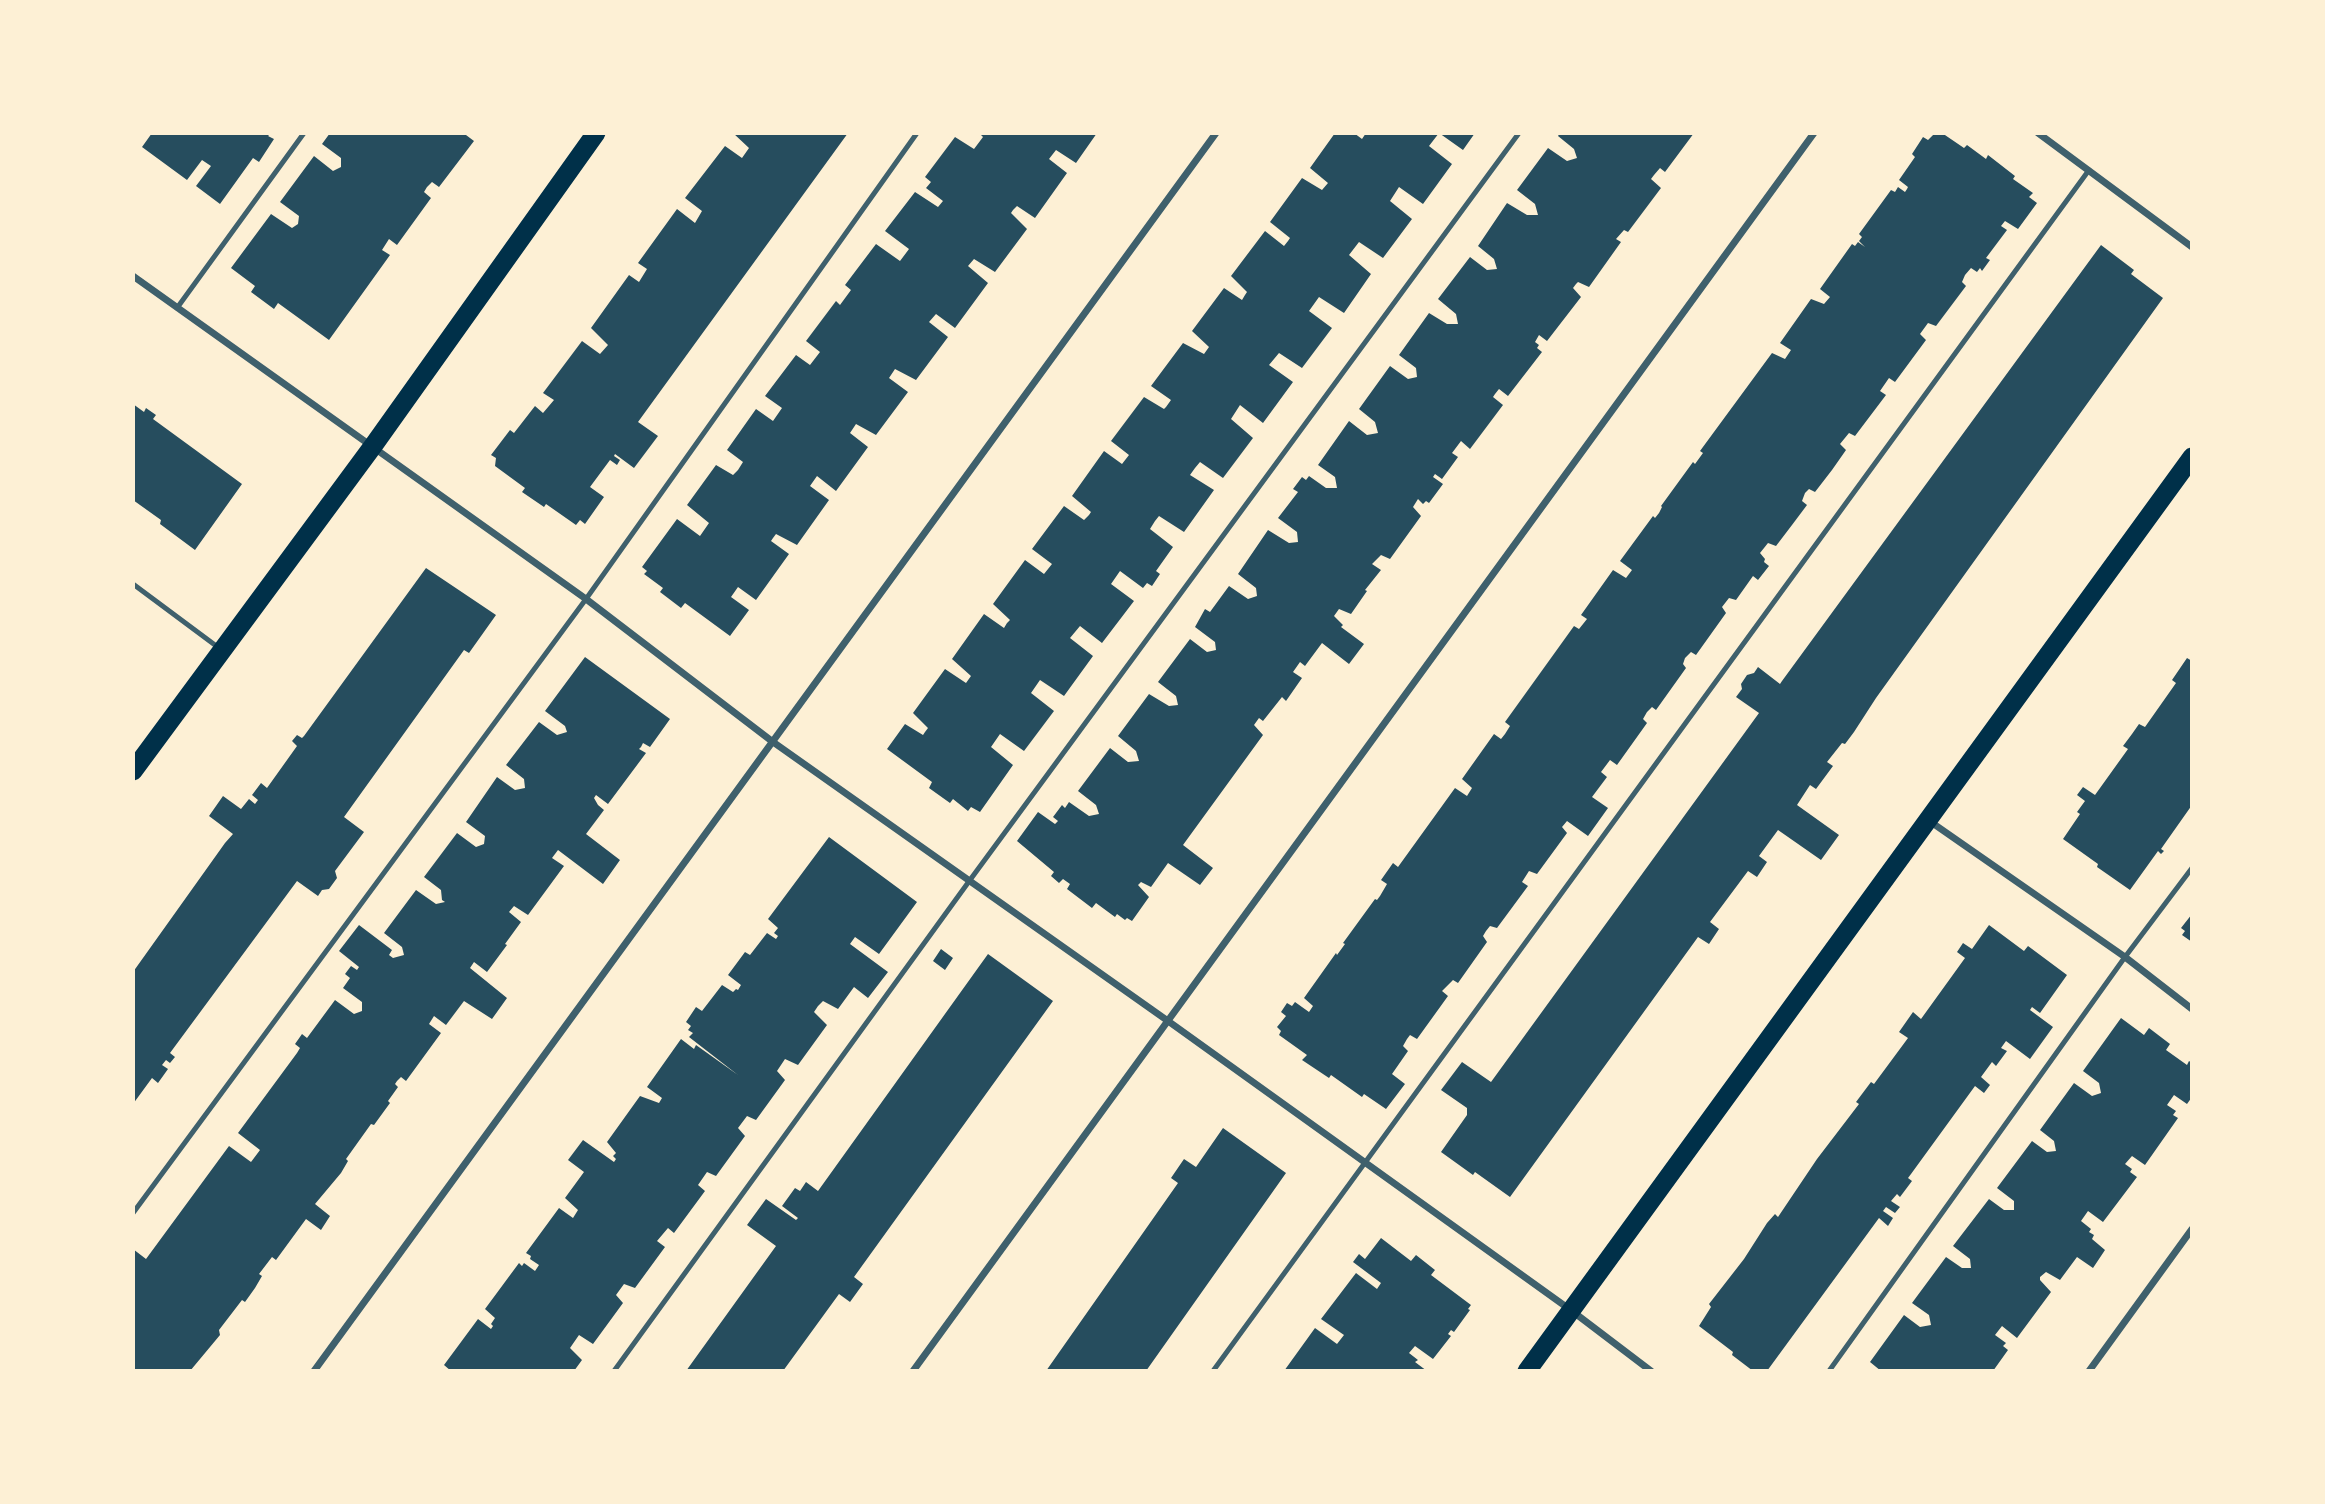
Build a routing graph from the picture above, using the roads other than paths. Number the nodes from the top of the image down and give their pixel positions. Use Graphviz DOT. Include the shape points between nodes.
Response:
graph roads {
  1 [pos="304,133"];
  2 [pos="596,133"];
  3 [pos="917,133"];
  4 [pos="1216,133"];
  5 [pos="1519,133"];
  6 [pos="1814,133"];
  7 [pos="2038,133"];
  8 [pos="2088,170"];
  9 [pos="2192,247"];
  10 [pos="133,276"];
  11 [pos="177,308"];
  12 [pos="373,446"];
  13 [pos="2192,457"];
  14 [pos="133,584"];
  15 [pos="586,599"];
  16 [pos="222,650"];
  17 [pos="773,742"];
  18 [pos="133,771"];
  19 [pos="1928,819"];
  20 [pos="2192,868"];
  21 [pos="970,880"];
  22 [pos="2125,957"];
  23 [pos="2192,1009"];
  24 [pos="1168,1021"];
  25 [pos="1365,1163"];
  26 [pos="133,1213"];
  27 [pos="2192,1229"];
  28 [pos="1572,1311"];
  29 [pos="314,1371"];
  30 [pos="614,1371"];
  31 [pos="913,1371"];
  32 [pos="1213,1371"];
  33 [pos="1527,1371"];
  34 [pos="1651,1371"];
  35 [pos="1829,1371"];
  36 [pos="2089,1371"];
  1 -- 11 [label="lane"];
  2 -- 12 [label="highway"];
  3 -- 15 [label="lane"];
  4 -- 17 [label="street"];
  5 -- 21 [label="lane"];
  6 -- 24 [label="street"];
  7 -- 8 [label="street"];
  8 -- 9 [label="street"];
  8 -- 25 [label="lane"];
  10 -- 11 [label="street"];
  11 -- 12 [label="street"];
  12 -- 15 [label="street"];
  12 -- 16 [label="highway"];
  13 -- 19 [label="highway"];
  14 -- 16 [label="lane"];
  15 -- 17 [label="street"];
  15 -- 26 [label="lane"];
  16 -- 18 [label="highway"];
  17 -- 21 [label="street"];
  17 -- 29 [label="street"];
  19 -- 22 [label="street"];
  19 -- 28 [label="highway"];
  20 -- 22 [label="lane"];
  21 -- 24 [label="street"];
  21 -- 30 [label="lane"];
  22 -- 23 [label="street"];
  22 -- 35 [label="lane"];
  24 -- 25 [label="street"];
  24 -- 31 [label="street"];
  25 -- 28 [label="street"];
  25 -- 32 [label="lane"];
  27 -- 36 [label="street"];
  28 -- 33 [label="highway"];
  28 -- 34 [label="street"];
}
